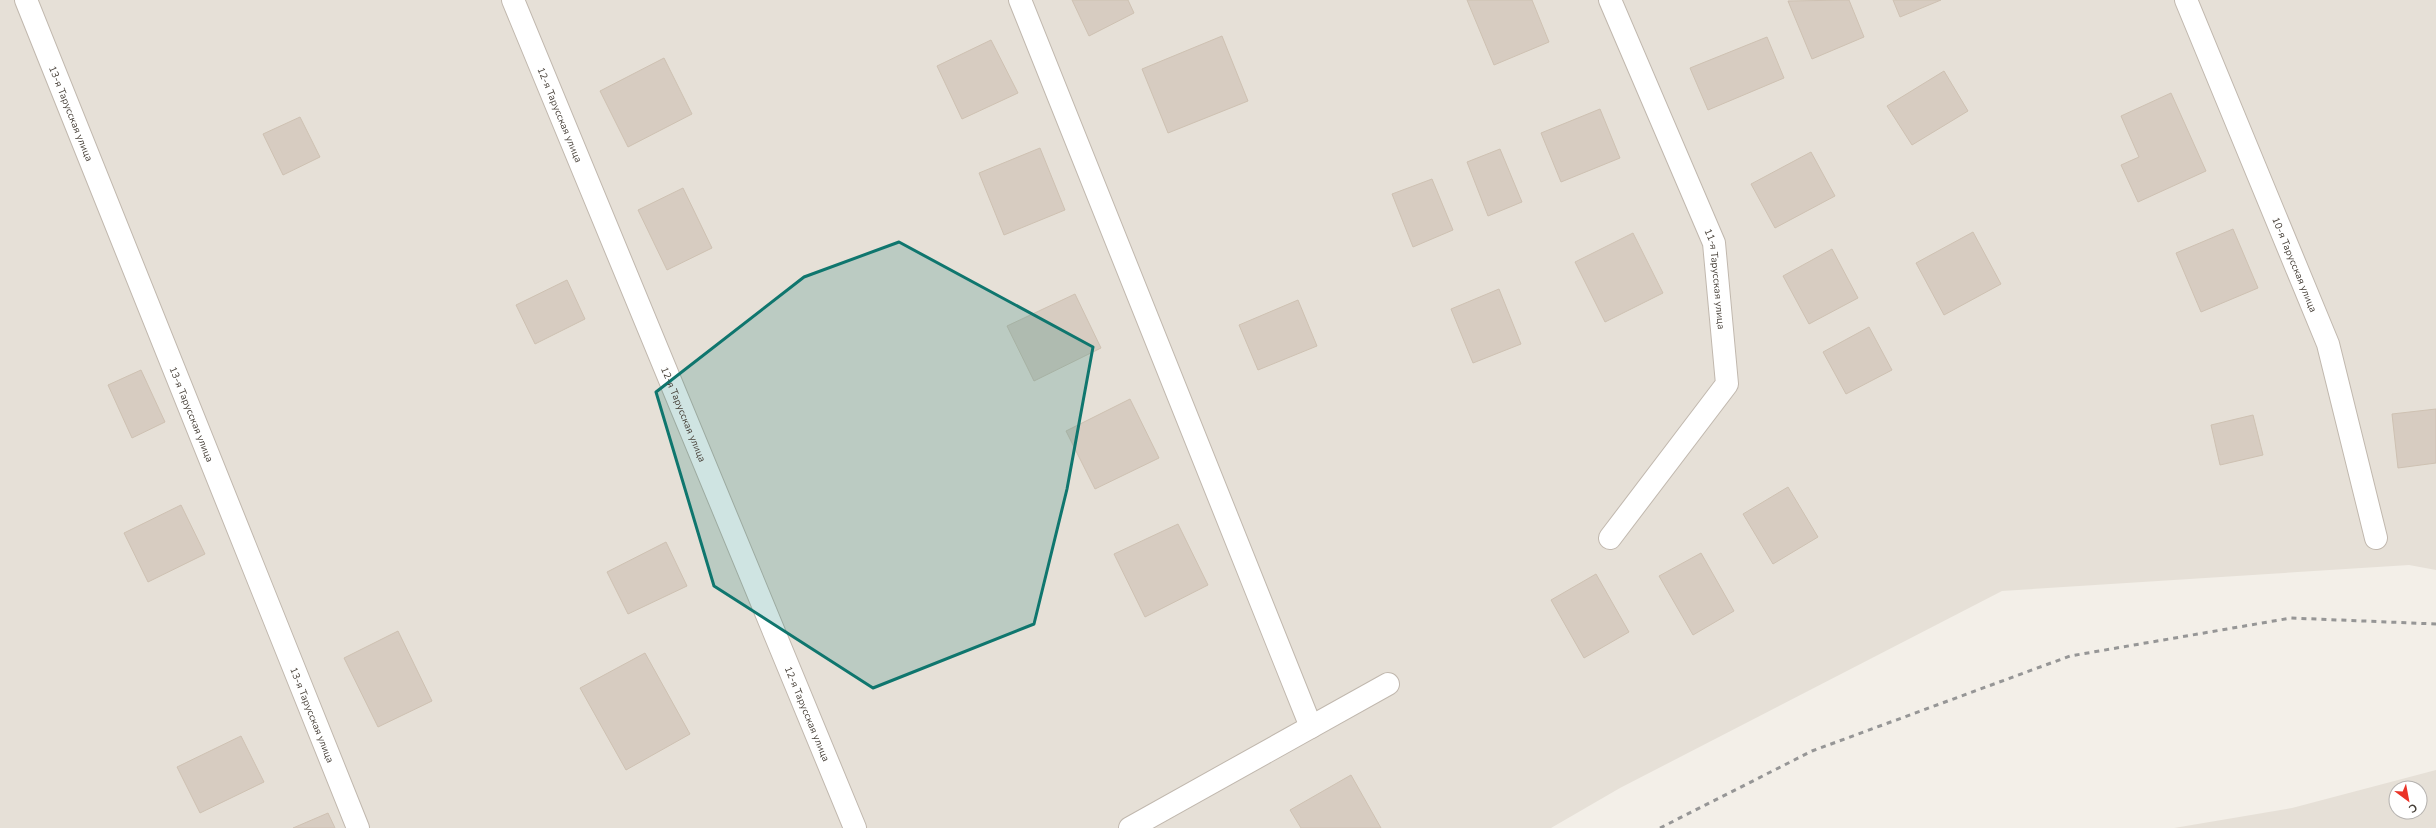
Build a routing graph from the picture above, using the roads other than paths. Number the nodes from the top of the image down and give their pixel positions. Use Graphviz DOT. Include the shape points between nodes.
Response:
graph roads {
  1 [pos="26,0"];
  2 [pos="513,0"];
  3 [pos="1020,0"];
  4 [pos="1610,0"];
  5 [pos="2186,0"];
  6 [pos="1610,538"];
  7 [pos="2376,538"];
  8 [pos="1388,684"];
  9 [pos="1311,727"];
  10 [pos="358,828"];
  11 [pos="854,828"];
  12 [pos="1130,828"];
  1 -- 10 [label="street, 13-я Тарусская улица"];
  2 -- 11 [label="street, 12-я Тарусская улица"];
  3 -- 9 [label="street"];
  4 -- 6 [label="street, 11-я Тарусская улица" via="1714,243 1727,384"];
  5 -- 7 [label="street, 10-я Тарусская улица" via="2328,344"];
  8 -- 9 [label="street"];
  9 -- 12 [label="street"];
}
